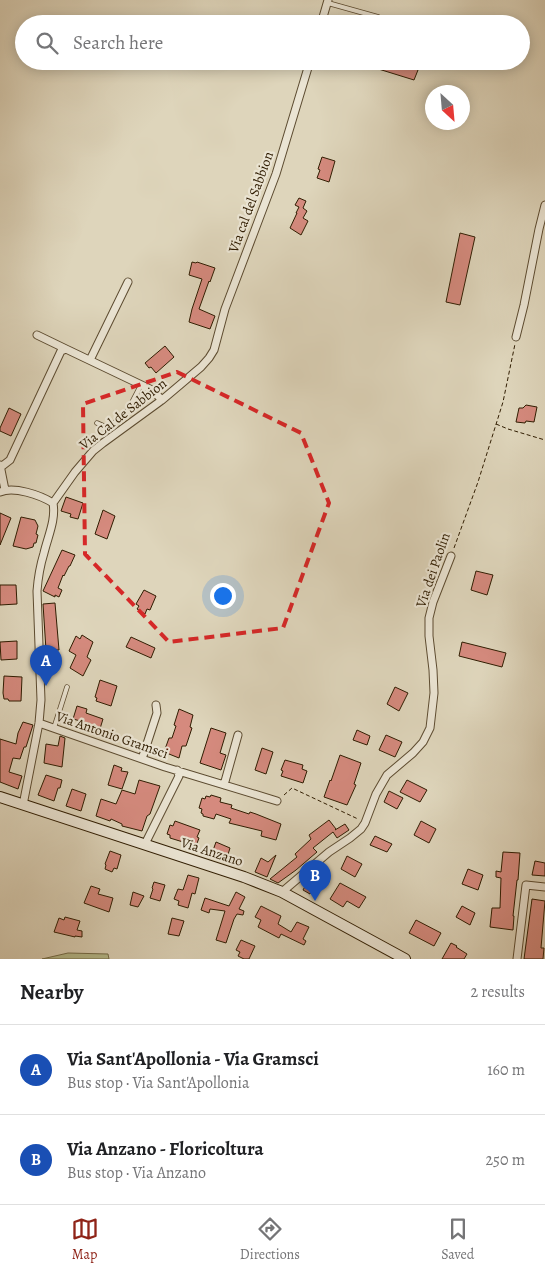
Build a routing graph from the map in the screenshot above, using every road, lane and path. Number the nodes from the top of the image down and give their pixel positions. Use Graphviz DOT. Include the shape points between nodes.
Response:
graph roads {
  1 [pos="327,1"];
  2 [pos="323,15"];
  3 [pos="372,15"];
  4 [pos="307,70"];
  5 [pos="545,205"];
  6 [pos="128,282"];
  7 [pos="37,335"];
  8 [pos="516,337"];
  9 [pos="66,349"];
  10 [pos="214,350"];
  11 [pos="90,360"];
  12 [pos="142,385"];
  13 [pos="162,400"];
  14 [pos="97,423"];
  15 [pos="495,423"];
  16 [pos="545,440"];
  17 [pos="0,466"];
  18 [pos="3,491"];
  19 [pos="53,503"];
  20 [pos="451,556"];
  21 [pos="67,687"];
  22 [pos="156,705"];
  23 [pos="39,723"];
  24 [pos="54,728"];
  25 [pos="238,735"];
  26 [pos="142,759"];
  27 [pos="177,770"];
  28 [pos="224,785"];
  29 [pos="0,797"];
  30 [pos="277,801"];
  31 [pos="23,805"];
  32 [pos="365,823"];
  33 [pos="145,844"];
  34 [pos="545,888"];
  35 [pos="282,892"];
  36 [pos="405,959"];
  37 [pos="517,959"];
  1 -- 2 [label="street"];
  1 -- 3 [label="lane"];
  4 -- 10 [label="street, Via cal del Sabbion" via="276,174 225,309"];
  5 -- 8 [label="street"];
  6 -- 11 [label="street"];
  7 -- 9 [label="street"];
  8 -- 15 [label="path, Via dei Paolin" via="503,402"];
  9 -- 11 [label="street"];
  9 -- 17 [label="street" via="61,351 10,460"];
  10 -- 13 [label="street, Via Cal de Sabbion" via="200,367"];
  11 -- 12 [label="street"];
  12 -- 13 [label="street"];
  12 -- 14 [label="lane" via="126,414 110,426"];
  13 -- 19 [label="street, Via Cal de Sabbion" via="93,451"];
  15 -- 16 [label="path"];
  15 -- 20 [label="path, Via dei Paolin"];
  17 -- 18 [label="street"];
  18 -- 19 [label="street" via="22,491"];
  19 -- 23 [label="street" via="52,525 37,591 41,684"];
  20 -- 32 [label="street, Via dei Paolin" via="429,618 434,670 430,728 413,753 387,775"];
  21 -- 24 [label="lane"];
  22 -- 26 [label="street" via="157,713"];
  23 -- 24 [label="street, Via Antonio Gramsci"];
  23 -- 31 [label="street"];
  24 -- 26 [label="street, Via Antonio Gramsci"];
  25 -- 28 [label="street"];
  26 -- 27 [label="street, Via Antonio Gramsci"];
  27 -- 28 [label="street, Via Antonio Gramsci"];
  27 -- 33 [label="street, Via Antonio Gramsci" via="179,776"];
  28 -- 30 [label="street, Via Antonio Gramsci"];
  29 -- 31 [label="main road, Via Anzano"];
  30 -- 32 [label="path" via="292,788"];
  31 -- 33 [label="main road, Via Anzano"];
  32 -- 35 [label="street, Via dei Paolin" via="356,834"];
  33 -- 35 [label="main road, Via Anzano"];
  34 -- 37 [label="street" via="526,885"];
  35 -- 36 [label="main road, Via Anzano"];
}
